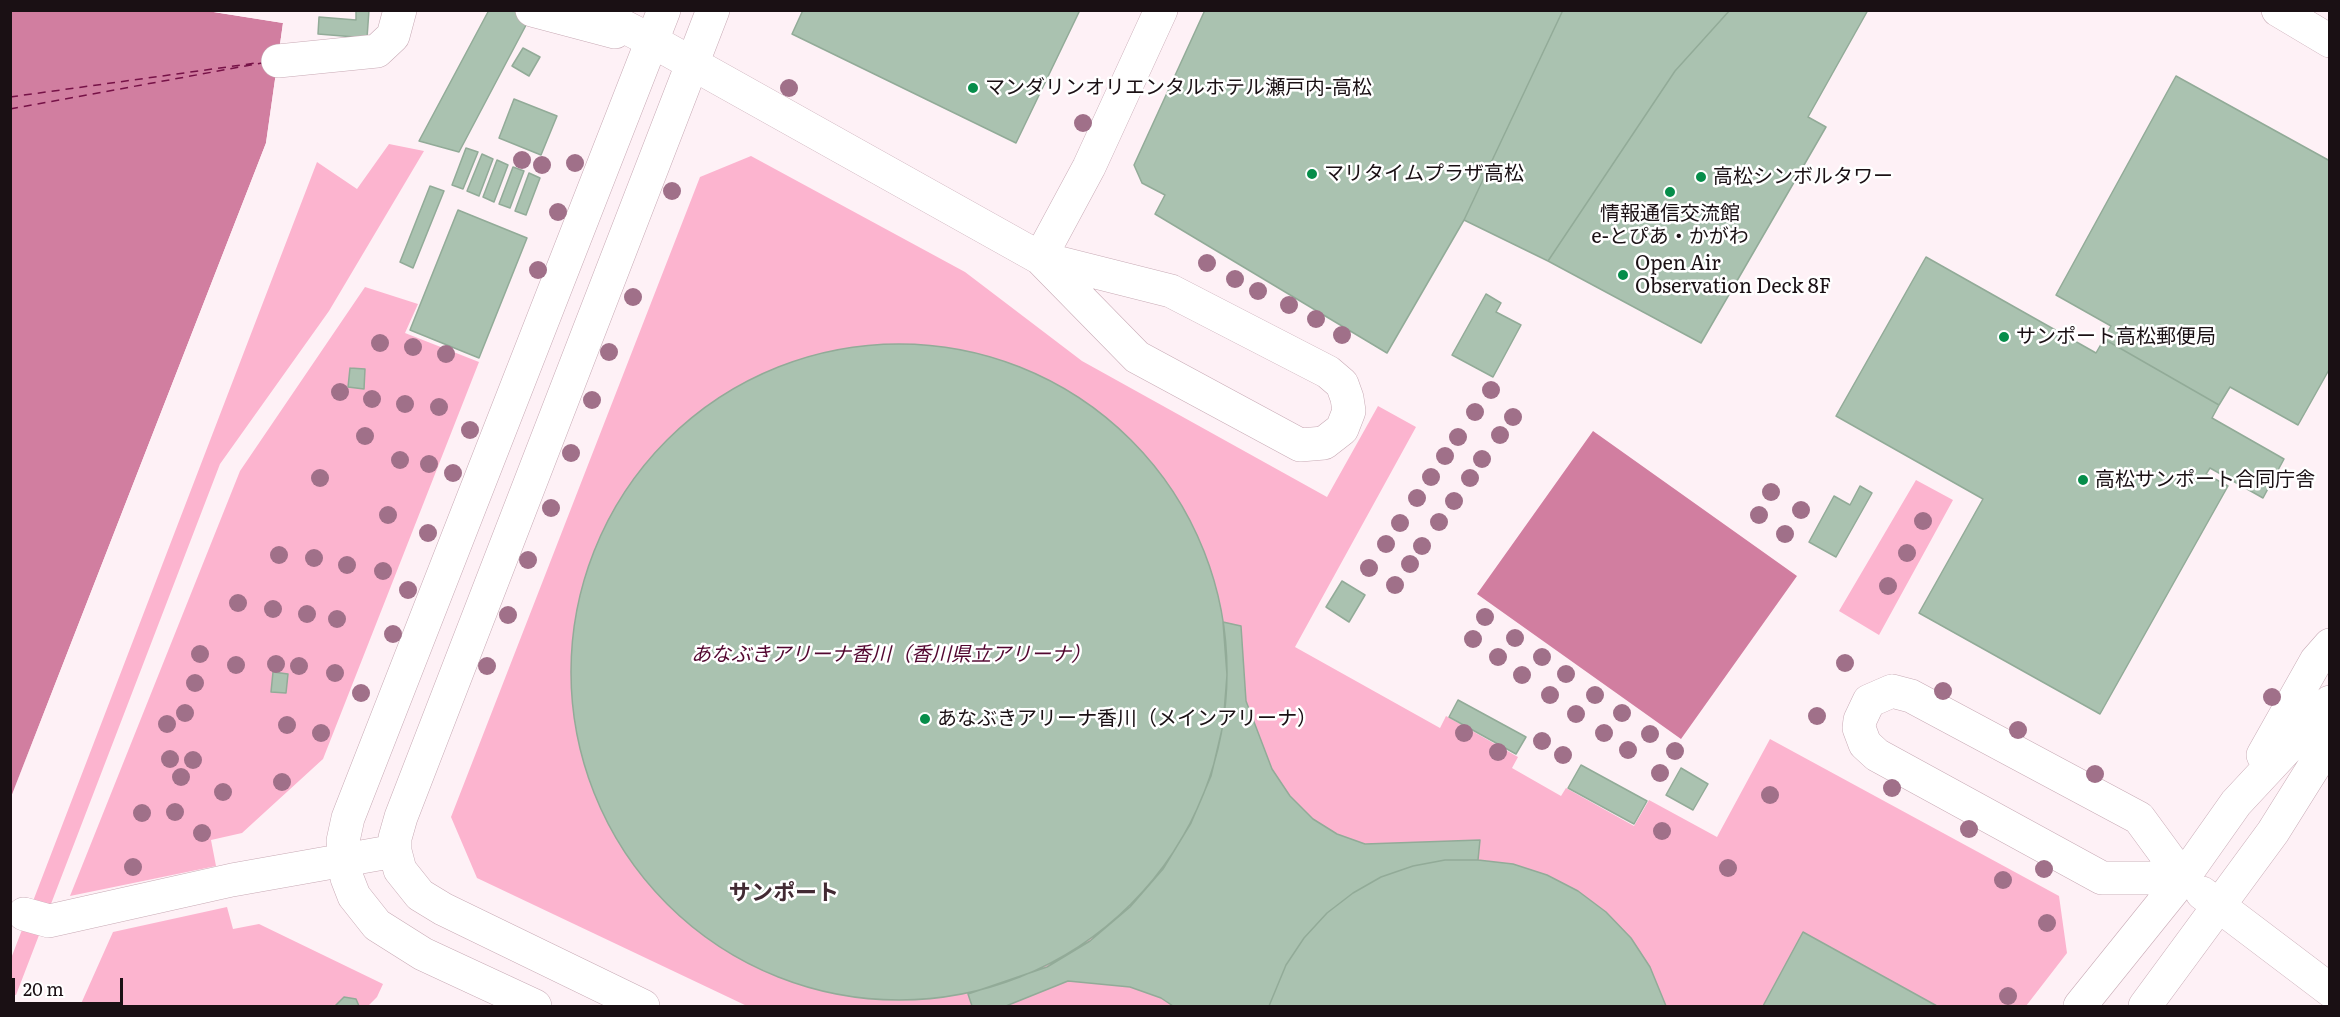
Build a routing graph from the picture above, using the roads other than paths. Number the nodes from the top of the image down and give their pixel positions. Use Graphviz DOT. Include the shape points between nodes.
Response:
graph roads {
  1 [pos="399,10"];
  2 [pos="532,10"];
  3 [pos="592,10"];
  4 [pos="664,10"];
  5 [pos="712,10"];
  6 [pos="1161,10"];
  7 [pos="2278,10"];
  8 [pos="652,41"];
  9 [pos="2330,41"];
  10 [pos="278,60"];
  11 [pos="692,63"];
  12 [pos="1040,258"];
  13 [pos="2330,645"];
  14 [pos="2330,702"];
  15 [pos="2330,741"];
  16 [pos="2236,803"];
  17 [pos="395,851"];
  18 [pos="344,861"];
  19 [pos="2183,878"];
  20 [pos="2220,906"];
  21 [pos="24,914"];
  22 [pos="2330,990"];
  23 [pos="534,1006"];
  24 [pos="643,1006"];
  25 [pos="2080,1006"];
  26 [pos="2145,1006"];
  1 -- 10 [label="street" via="393,36 377,51"];
  2 -- 8 [label="street"];
  3 -- 8 [label="street"];
  4 -- 8 [label="street"];
  5 -- 11 [label="street"];
  6 -- 12 [label="street" via="1089,167"];
  7 -- 9 [label="street"];
  8 -- 11 [label="street"];
  8 -- 18 [label="street" via="348,818"];
  11 -- 12 [label="street"];
  11 -- 17 [label="street" via="400,817"];
  12 -- 12 [label="street" via="1171,291 1328,372 1342,384 1347,398 1349,411 1342,429 1324,443 1300,445 1137,357"];
  13 -- 16 [label="street" via="2316,661"];
  14 -- 16 [label="street"];
  15 -- 20 [label="street"];
  16 -- 19 [label="street"];
  17 -- 18 [label="street"];
  17 -- 24 [label="street" via="404,879 426,899"];
  18 -- 21 [label="street" via="232,880 50,921"];
  18 -- 23 [label="street" via="359,904 391,936"];
  19 -- 19 [label="street" via="2102,878 1877,755 1861,735 1862,711 1869,701 1883,693 1911,696 2139,818"];
  19 -- 20 [label="street"];
  19 -- 25 [label="street"];
  20 -- 22 [label="street"];
  20 -- 26 [label="street"];
}
